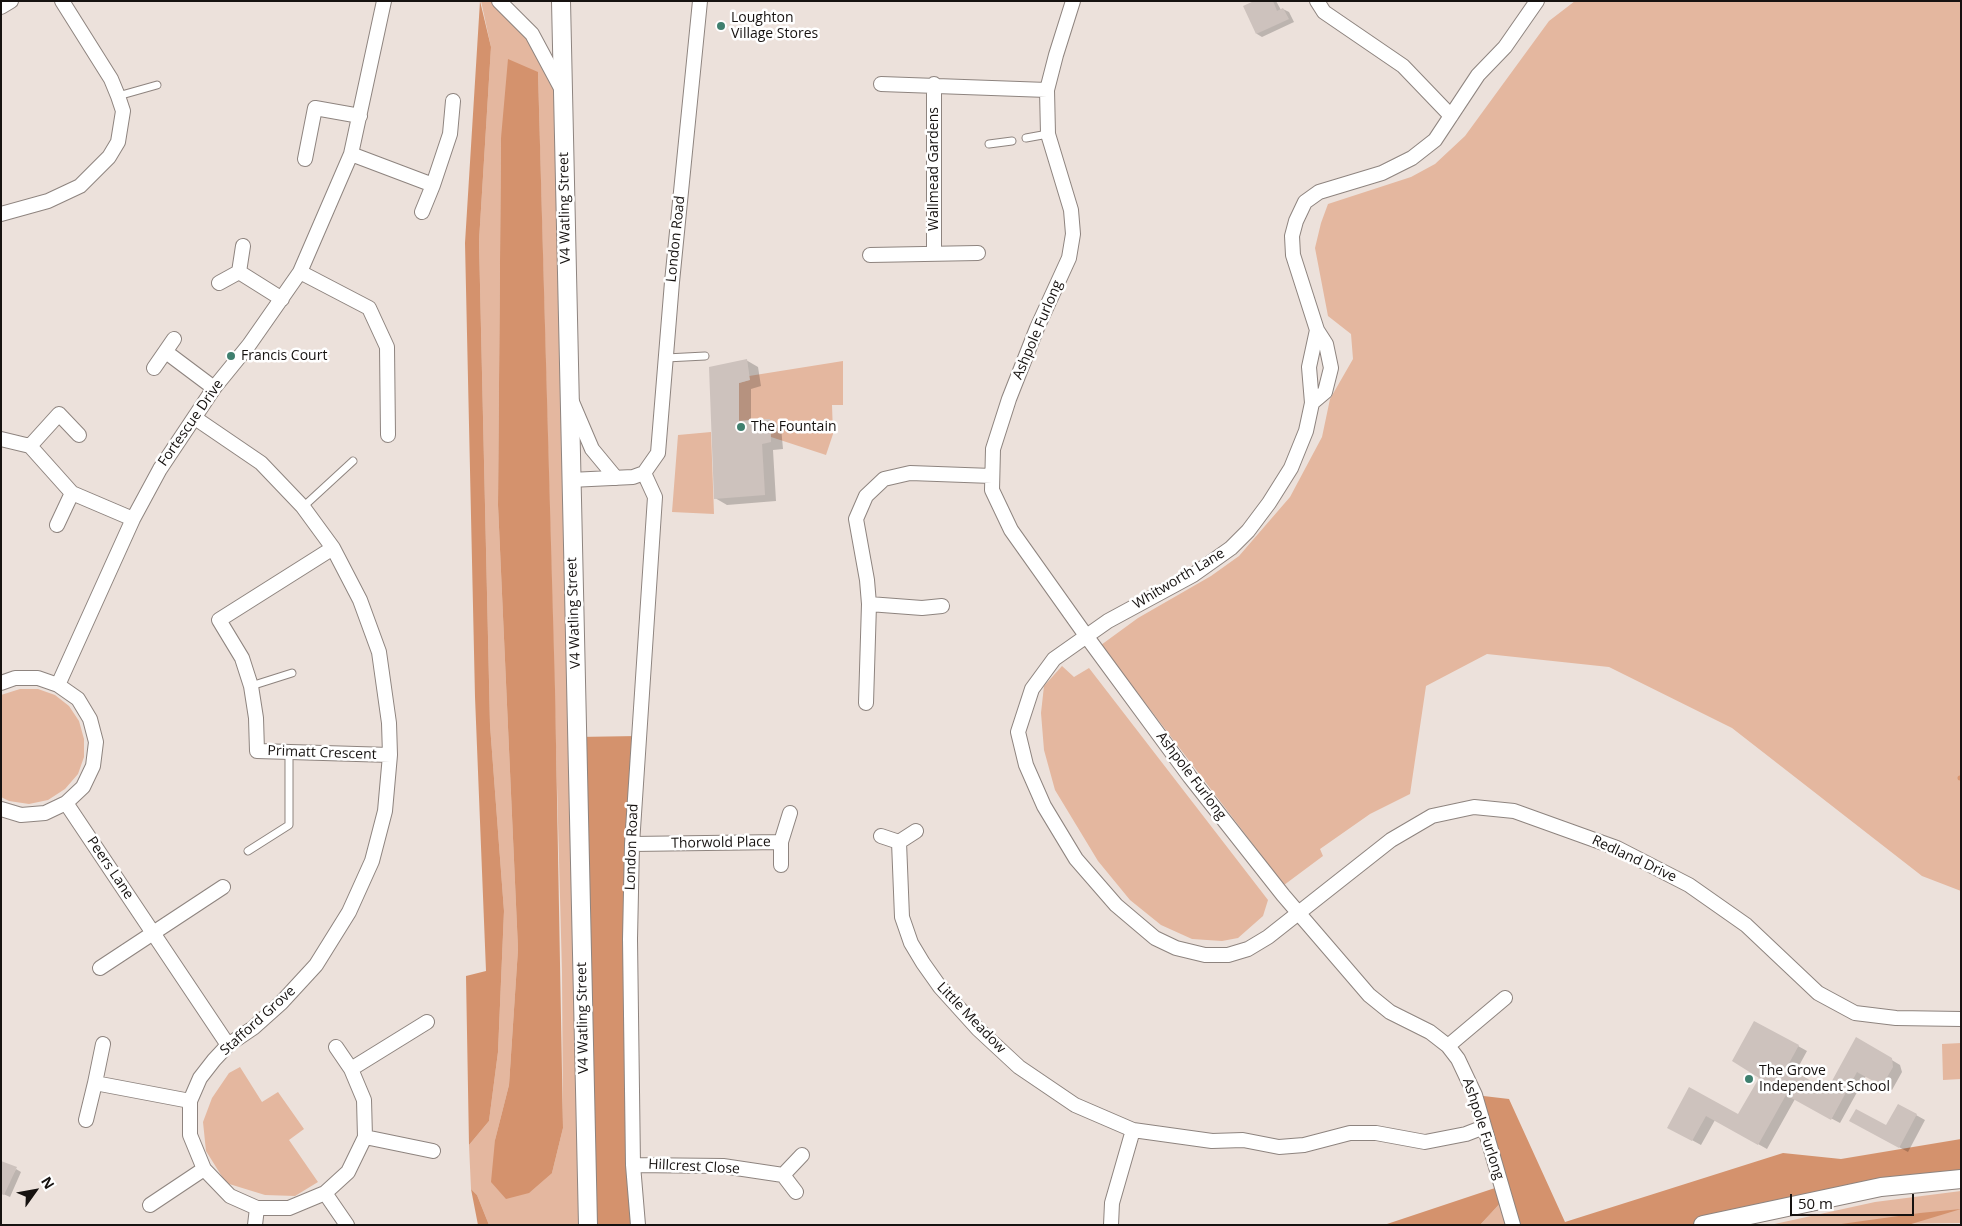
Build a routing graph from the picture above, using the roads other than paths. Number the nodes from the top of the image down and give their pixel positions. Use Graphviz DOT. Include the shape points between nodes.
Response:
graph roads {
  1 [pos="11,1"];
  2 [pos="62,1"];
  3 [pos="384,1"];
  4 [pos="499,1"];
  5 [pos="561,1"];
  6 [pos="700,1"];
  7 [pos="1073,1"];
  8 [pos="1317,1"];
  9 [pos="1538,1"];
  10 [pos="1,7"];
  11 [pos="881,84"];
  12 [pos="934,84"];
  13 [pos="157,85"];
  14 [pos="1047,90"];
  15 [pos="562,91"];
  16 [pos="118,96"];
  17 [pos="453,101"];
  18 [pos="360,116"];
  19 [pos="1451,116"];
  20 [pos="1048,134"];
  21 [pos="1026,138"];
  22 [pos="1012,140"];
  23 [pos="989,144"];
  24 [pos="351,154"];
  25 [pos="305,159"];
  26 [pos="433,185"];
  27 [pos="422,212"];
  28 [pos="1,214"];
  29 [pos="243,246"];
  30 [pos="978,253"];
  31 [pos="934,254"];
  32 [pos="870,255"];
  33 [pos="239,272"];
  34 [pos="300,272"];
  35 [pos="219,283"];
  36 [pos="282,299"];
  37 [pos="1317,330"];
  38 [pos="174,339"];
  39 [pos="166,352"];
  40 [pos="705,356"];
  41 [pos="665,358"];
  42 [pos="154,368"];
  43 [pos="214,388"];
  44 [pos="569,397"];
  45 [pos="1312,403"];
  46 [pos="195,418"];
  47 [pos="79,434"];
  48 [pos="388,435"];
  49 [pos="1,439"];
  50 [pos="30,446"];
  51 [pos="353,461"];
  52 [pos="644,473"];
  53 [pos="992,476"];
  54 [pos="616,478"];
  55 [pos="570,480"];
  56 [pos="72,493"];
  57 [pos="303,507"];
  58 [pos="133,519"];
  59 [pos="57,525"];
  60 [pos="333,548"];
  61 [pos="869,604"];
  62 [pos="942,606"];
  63 [pos="1087,637"];
  64 [pos="292,673"];
  65 [pos="1,683"];
  66 [pos="58,685"];
  67 [pos="251,686"];
  68 [pos="866,704"];
  69 [pos="289,752"];
  70 [pos="390,755"];
  71 [pos="66,803"];
  72 [pos="1,809"];
  73 [pos="790,813"];
  74 [pos="916,831"];
  75 [pos="881,836"];
  76 [pos="781,842"];
  77 [pos="900,842"];
  78 [pos="632,844"];
  79 [pos="248,851"];
  80 [pos="781,865"];
  81 [pos="223,887"];
  82 [pos="1298,913"];
  83 [pos="153,933"];
  84 [pos="100,968"];
  85 [pos="1505,998"];
  86 [pos="1961,1019"];
  87 [pos="428,1022"];
  88 [pos="103,1044"];
  89 [pos="228,1045"];
  90 [pos="1448,1046"];
  91 [pos="336,1047"];
  92 [pos="350,1069"];
  93 [pos="95,1083"];
  94 [pos="190,1101"];
  95 [pos="86,1120"];
  96 [pos="1484,1127"];
  97 [pos="1133,1130"];
  98 [pos="365,1137"];
  99 [pos="433,1151"];
  100 [pos="802,1155"];
  101 [pos="633,1165"];
  102 [pos="204,1169"];
  103 [pos="783,1175"];
  104 [pos="1961,1179"];
  105 [pos="325,1192"];
  106 [pos="796,1192"];
  107 [pos="150,1205"];
  108 [pos="257,1208"];
  109 [pos="1509,1222"];
  110 [pos="254,1225"];
  111 [pos="347,1225"];
  112 [pos="588,1225"];
  113 [pos="638,1225"];
  114 [pos="1111,1225"];
  115 [pos="1703,1225"];
  1 -- 10 [label="street"];
  2 -- 16 [label="street" via="111,79"];
  3 -- 18 [label="street, Fortescue Drive"];
  4 -- 15 [label="street" via="532,34"];
  5 -- 15 [label="street, V4 Watling Street"];
  6 -- 41 [label="street, London Road"];
  7 -- 14 [label="street, Ashpole Furlong"];
  8 -- 19 [label="street" via="1324,12 1403,66"];
  9 -- 19 [label="street, Whitworth Lane" via="1505,47 1478,75"];
  11 -- 12 [label="street"];
  12 -- 14 [label="street"];
  12 -- 31 [label="street, Wallmead Gardens"];
  13 -- 16 [label="lane"];
  14 -- 20 [label="street, Ashpole Furlong"];
  15 -- 44 [label="street, V4 Watling Street"];
  16 -- 28 [label="street" via="123,111 118,142 80,186 48,200"];
  17 -- 26 [label="street" via="450,134"];
  18 -- 24 [label="street, Fortescue Drive"];
  18 -- 25 [label="street" via="316,108"];
  19 -- 37 [label="street, Whitworth Lane" via="1435,140 1412,158 1382,173 1319,192 1305,202 1292,236 1293,255"];
  20 -- 21 [label="lane"];
  20 -- 53 [label="street, Ashpole Furlong" via="1071,210 1074,234 1070,258 1009,399 993,449"];
  22 -- 23 [label="lane"];
  24 -- 26 [label="street"];
  24 -- 34 [label="street, Fortescue Drive"];
  26 -- 27 [label="street"];
  29 -- 33 [label="street"];
  30 -- 31 [label="street"];
  31 -- 32 [label="street"];
  33 -- 35 [label="street"];
  33 -- 36 [label="street"];
  34 -- 36 [label="street, Fortescue Drive"];
  34 -- 48 [label="street" via="369,308 387,348"];
  36 -- 43 [label="street, Fortescue Drive"];
  37 -- 45 [label="street, Whitworth Lane" via="1309,367"];
  37 -- 45 [label="street, Whitworth Lane" via="1326,344 1331,368 1325,392"];
  38 -- 39 [label="street"];
  39 -- 42 [label="street"];
  39 -- 43 [label="street"];
  40 -- 41 [label="lane"];
  41 -- 52 [label="street, London Road" via="658,453"];
  43 -- 46 [label="street, Fortescue Drive"];
  44 -- 54 [label="street" via="592,449"];
  44 -- 55 [label="street, V4 Watling Street"];
  45 -- 63 [label="street, Whitworth Lane" via="1306,431 1291,468 1248,531 1231,548 1193,575 1108,621"];
  46 -- 57 [label="street, Stafford Grove" via="261,463"];
  46 -- 58 [label="street, Fortescue Drive" via="160,469"];
  47 -- 50 [label="street" via="59,414"];
  49 -- 50 [label="street"];
  50 -- 56 [label="street"];
  51 -- 57 [label="lane"];
  52 -- 54 [label="street"];
  52 -- 78 [label="street, London Road" via="655,496"];
  53 -- 61 [label="street" via="910,473 884,479 866,496 856,519"];
  53 -- 63 [label="street, Ashpole Furlong" via="992,490 1011,530"];
  54 -- 55 [label="street"];
  55 -- 112 [label="street, V4 Watling Street"];
  56 -- 58 [label="street"];
  56 -- 59 [label="street"];
  57 -- 60 [label="street, Stafford Grove"];
  58 -- 66 [label="street, Fortescue Drive"];
  60 -- 67 [label="street, Primatt Crescent" via="219,620 242,658"];
  60 -- 70 [label="street, Stafford Grove" via="360,600 379,652 388,702"];
  61 -- 62 [label="street" via="922,608"];
  61 -- 68 [label="street"];
  63 -- 82 [label="street, Ashpole Furlong" via="1190,777"];
  63 -- 82 [label="street" via="1054,659 1037,682 1018,732 1026,765 1044,806 1082,868 1116,905 1154,938 1189,952 1228,955 1248,949"];
  64 -- 67 [label="lane"];
  65 -- 66 [label="street" via="15,678 38,678"];
  66 -- 71 [label="street" via="78,699 90,719 96,742 93,766 83,787"];
  67 -- 69 [label="street, Primatt Crescent" via="257,751"];
  69 -- 70 [label="street, Primatt Crescent"];
  69 -- 79 [label="lane" via="290,825"];
  70 -- 89 [label="street, Stafford Grove" via="385,811 372,861 349,912 316,965 253,1028"];
  71 -- 72 [label="street" via="45,813 21,815"];
  71 -- 83 [label="street, Peers Lane"];
  73 -- 76 [label="street, Thorwold Place"];
  74 -- 77 [label="street"];
  75 -- 77 [label="street"];
  76 -- 78 [label="street, Thorwold Place"];
  76 -- 80 [label="street"];
  77 -- 97 [label="street, Little Meadow" via="902,917 911,943 940,987 978,1029 1020,1067 1075,1105"];
  78 -- 101 [label="street, London Road"];
  81 -- 83 [label="street"];
  82 -- 86 [label="street, Redland Drive" via="1392,840 1432,816 1474,807 1514,811 1616,848 1689,885 1746,925 1818,993 1855,1013 1896,1018"];
  82 -- 90 [label="street, Ashpole Furlong" via="1369,995 1390,1012 1430,1032"];
  83 -- 84 [label="street"];
  83 -- 89 [label="street, Peers Lane"];
  85 -- 90 [label="street"];
  87 -- 92 [label="street"];
  88 -- 93 [label="street"];
  89 -- 94 [label="street, Stafford Grove" via="200,1078"];
  90 -- 96 [label="street, Ashpole Furlong" via="1467,1076"];
  91 -- 92 [label="street, Stafford Grove"];
  92 -- 98 [label="street, Stafford Grove" via="364,1100"];
  93 -- 94 [label="street"];
  93 -- 95 [label="street"];
  94 -- 102 [label="street, Stafford Grove" via="190,1136"];
  96 -- 97 [label="street, Little Meadow" via="1425,1142 1376,1133 1350,1133 1304,1145 1279,1147 1243,1140 1212,1141"];
  96 -- 109 [label="street, Ashpole Furlong"];
  97 -- 114 [label="street" via="1112,1204"];
  98 -- 99 [label="street"];
  98 -- 105 [label="street, Stafford Grove" via="348,1172"];
  100 -- 103 [label="street"];
  101 -- 103 [label="street, Hillcrest Close" via="723,1166"];
  101 -- 113 [label="street, London Road"];
  102 -- 107 [label="street"];
  102 -- 108 [label="street, Stafford Grove" via="230,1196"];
  103 -- 106 [label="street"];
  104 -- 115 [label="street" via="1881,1187"];
  105 -- 108 [label="street, Stafford Grove" via="289,1208"];
  105 -- 111 [label="street"];
  108 -- 110 [label="street"];
}
